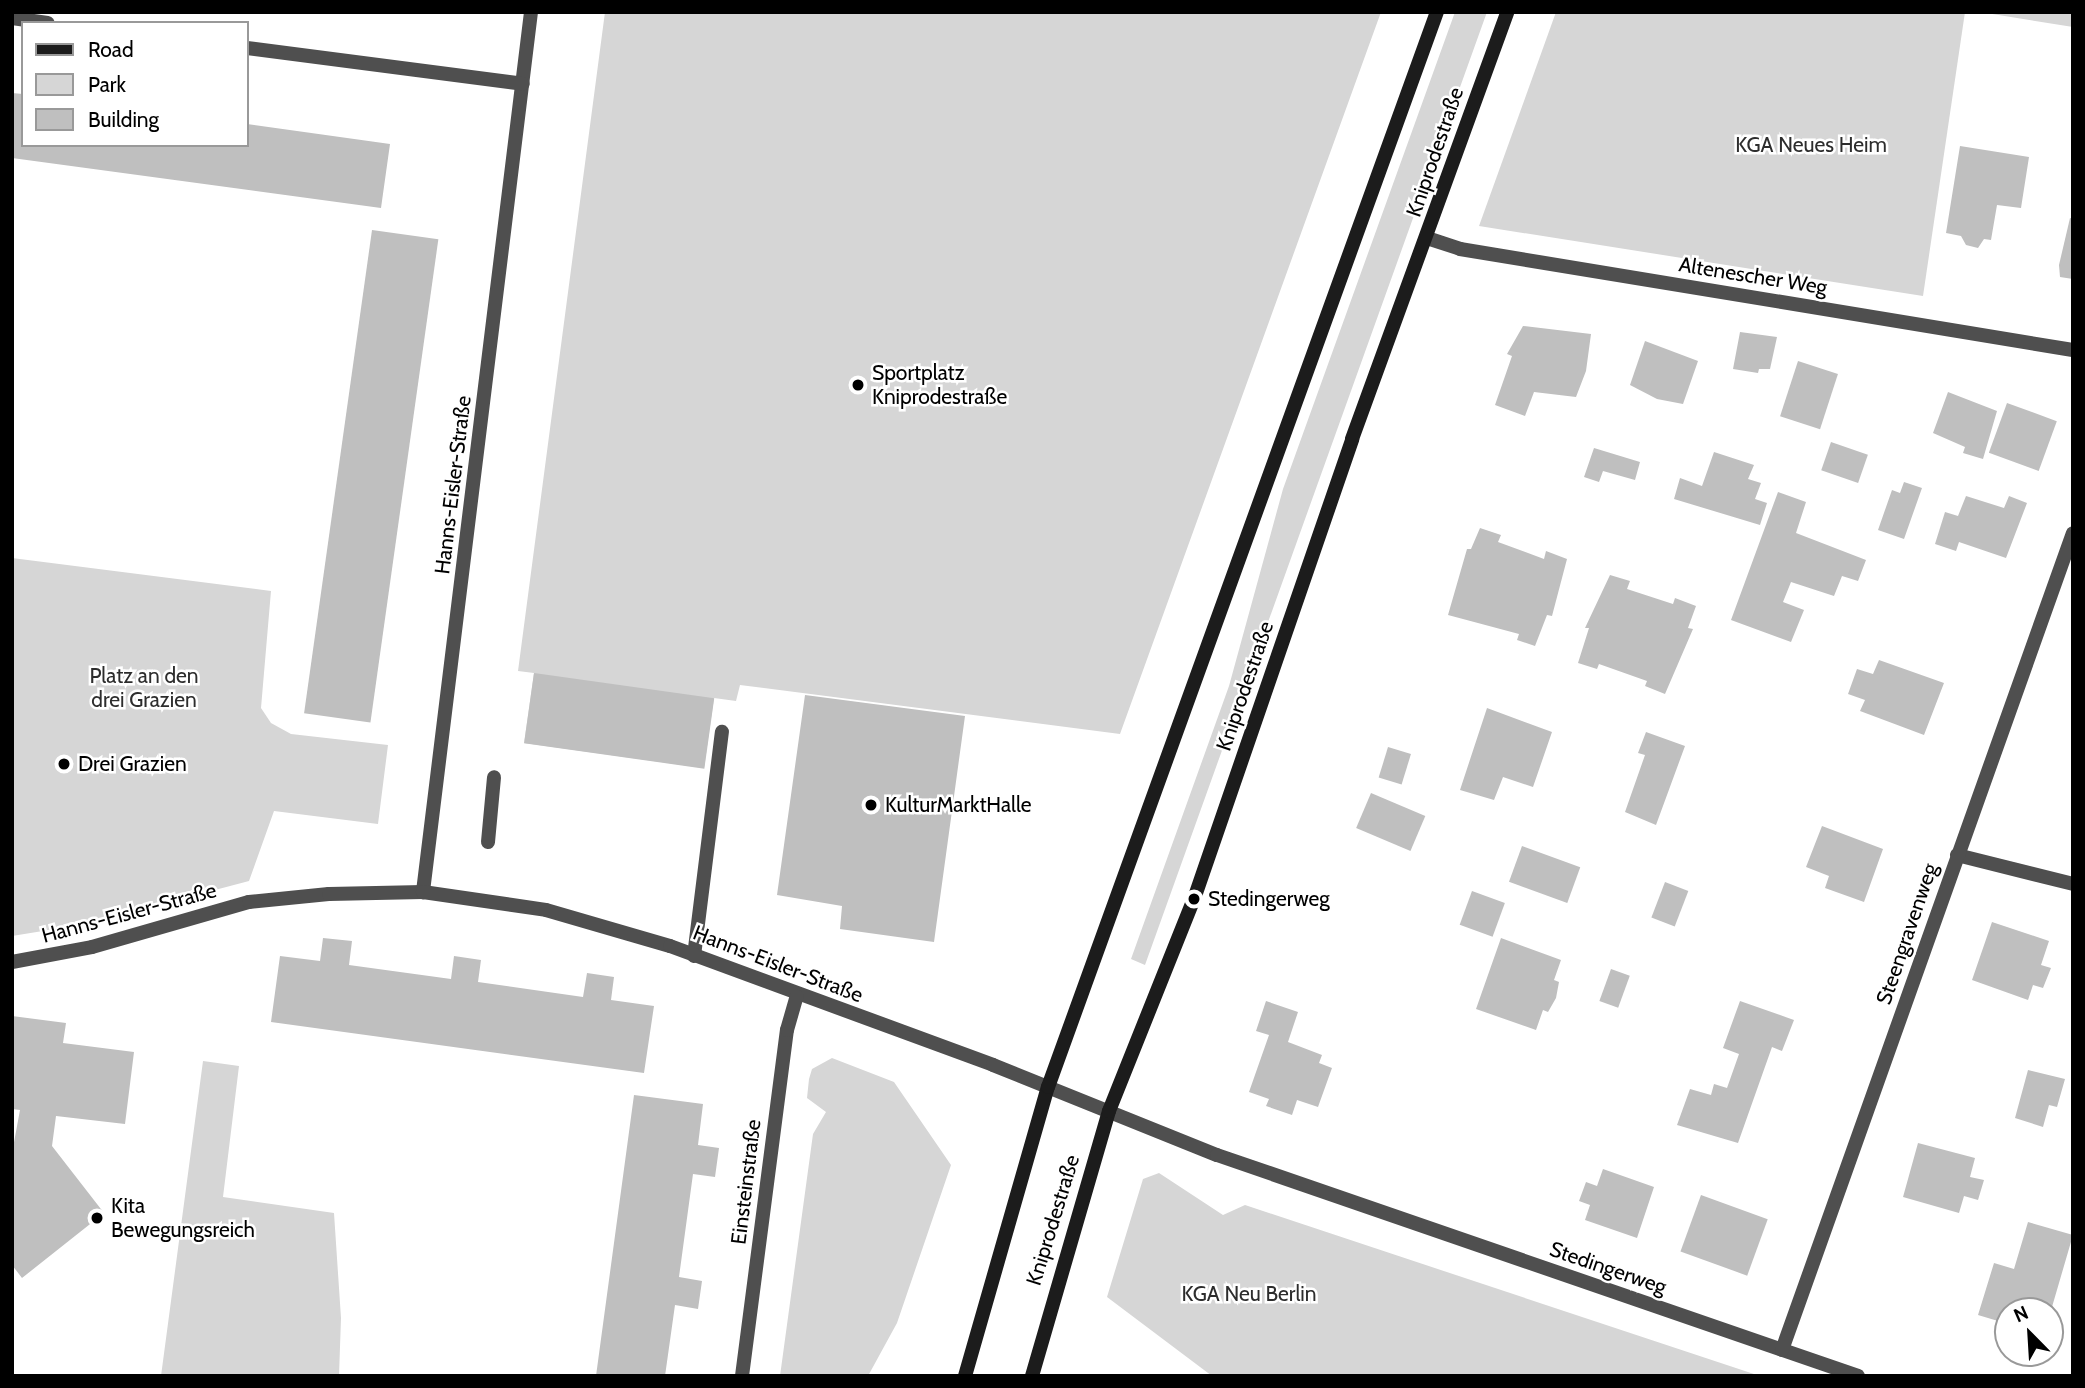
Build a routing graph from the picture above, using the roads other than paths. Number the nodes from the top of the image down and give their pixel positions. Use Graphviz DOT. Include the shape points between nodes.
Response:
graph roads {
  1 [pos="531,12"];
  2 [pos="1437,12"];
  3 [pos="1507,12"];
  4 [pos="12,18"];
  5 [pos="34,21"];
  6 [pos="248,48"];
  7 [pos="523,84"];
  8 [pos="1427,238"];
  9 [pos="2073,351"];
  10 [pos="2073,533"];
  11 [pos="722,732"];
  12 [pos="494,777"];
  13 [pos="488,842"];
  14 [pos="1957,855"];
  15 [pos="2073,884"];
  16 [pos="423,892"];
  17 [pos="694,956"];
  18 [pos="12,962"];
  19 [pos="797,996"];
  20 [pos="1048,1087"];
  21 [pos="1108,1111"];
  22 [pos="1782,1350"];
  23 [pos="742,1376"];
  24 [pos="965,1376"];
  25 [pos="1032,1376"];
  26 [pos="1858,1376"];
  1 -- 7 [label="street, Hanns-Eisler-Straße"];
  2 -- 20 [label="main road, Kniprodestraße"];
  3 -- 8 [label="main road, Kniprodestraße"];
  4 -- 5 [label="street"];
  6 -- 7 [label="street"];
  7 -- 16 [label="street, Hanns-Eisler-Straße"];
  8 -- 9 [label="street, Altenescher Weg" via="1460,249"];
  8 -- 21 [label="main road, Kniprodestraße" via="1352,439 1194,899"];
  10 -- 14 [label="street, Steengravenweg"];
  11 -- 17 [label="street"];
  12 -- 13 [label="street"];
  14 -- 15 [label="street"];
  14 -- 22 [label="street, Steengravenweg"];
  16 -- 17 [label="street, Hanns-Eisler-Straße" via="546,910"];
  16 -- 18 [label="street, Hanns-Eisler-Straße" via="249,902 92,947"];
  17 -- 19 [label="street, Hanns-Eisler-Straße"];
  19 -- 20 [label="street, Hanns-Eisler-Straße"];
  19 -- 23 [label="street, Einsteinstraße" via="788,1030"];
  20 -- 21 [label="street, Hanns-Eisler-Straße"];
  20 -- 24 [label="main road, Kniprodestraße"];
  21 -- 22 [label="street, Stedingerweg" via="1217,1155"];
  21 -- 25 [label="main road, Kniprodestraße"];
  22 -- 26 [label="street, Stedingerweg"];
}
